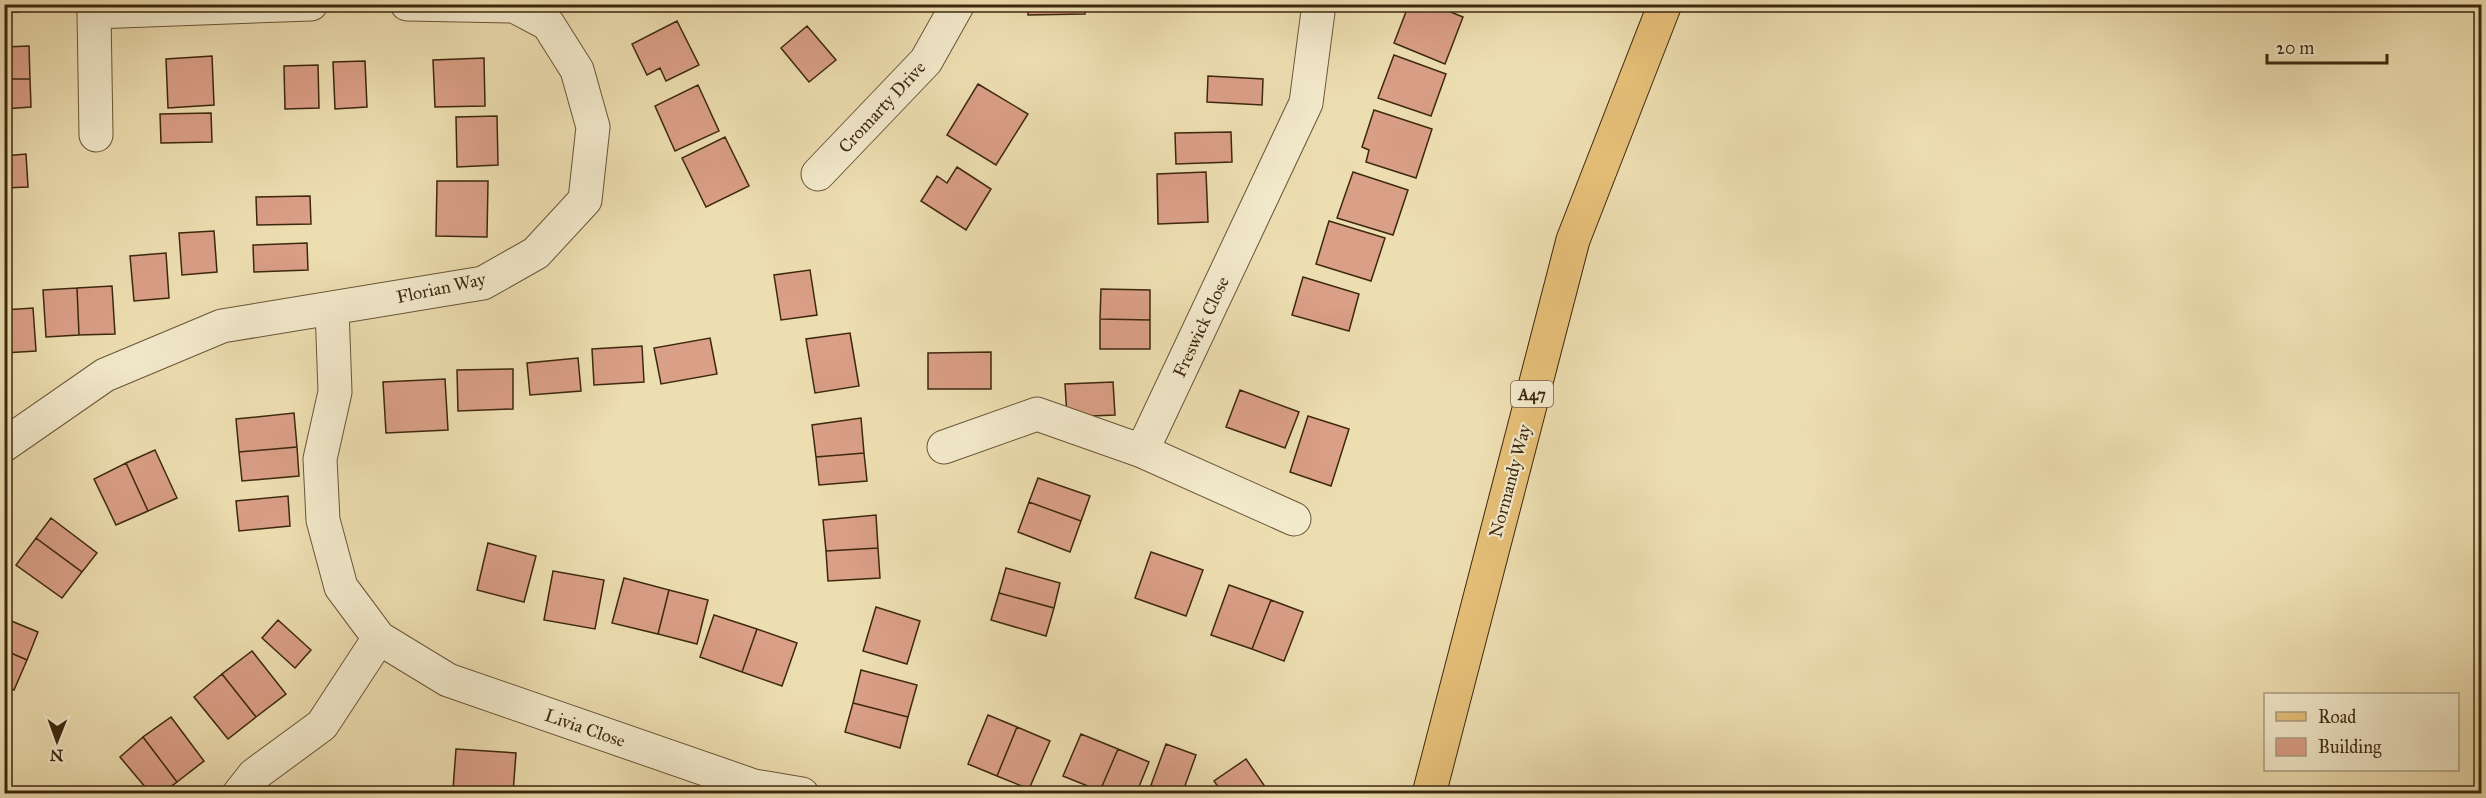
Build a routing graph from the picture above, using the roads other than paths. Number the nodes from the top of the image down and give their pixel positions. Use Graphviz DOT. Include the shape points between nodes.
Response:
graph roads {
  1 [pos="311,4"];
  2 [pos="407,4"];
  3 [pos="958,4"];
  4 [pos="1319,4"];
  5 [pos="1665,4"];
  6 [pos="94,8"];
  7 [pos="96,135"];
  8 [pos="818,174"];
  9 [pos="332,308"];
  10 [pos="4,445"];
  11 [pos="944,447"];
  12 [pos="1142,451"];
  13 [pos="1294,519"];
  14 [pos="379,638"];
  15 [pos="753,790"];
  16 [pos="239,794"];
  17 [pos="801,794"];
  18 [pos="1429,794"];
  1 -- 6 [label="street"];
  2 -- 9 [label="street, Florian Way" via="514,6 548,24 577,70 593,127 585,200 536,253 483,283"];
  3 -- 8 [label="street, Cromarty Drive" via="926,61"];
  4 -- 12 [label="street, Freswick Close" via="1306,103"];
  5 -- 18 [label="main road, Normandy Way / A47" via="1573,240"];
  6 -- 7 [label="street"];
  9 -- 10 [label="street, Florian Way" via="222,326 105,375"];
  9 -- 14 [label="street" via="335,392 320,459 323,520 340,587"];
  11 -- 12 [label="street" via="1037,414"];
  12 -- 13 [label="street"];
  14 -- 15 [label="street, Livia Close" via="448,680"];
  14 -- 16 [label="street" via="322,725 254,775"];
  15 -- 17 [label="street, Livia Close"];
}
